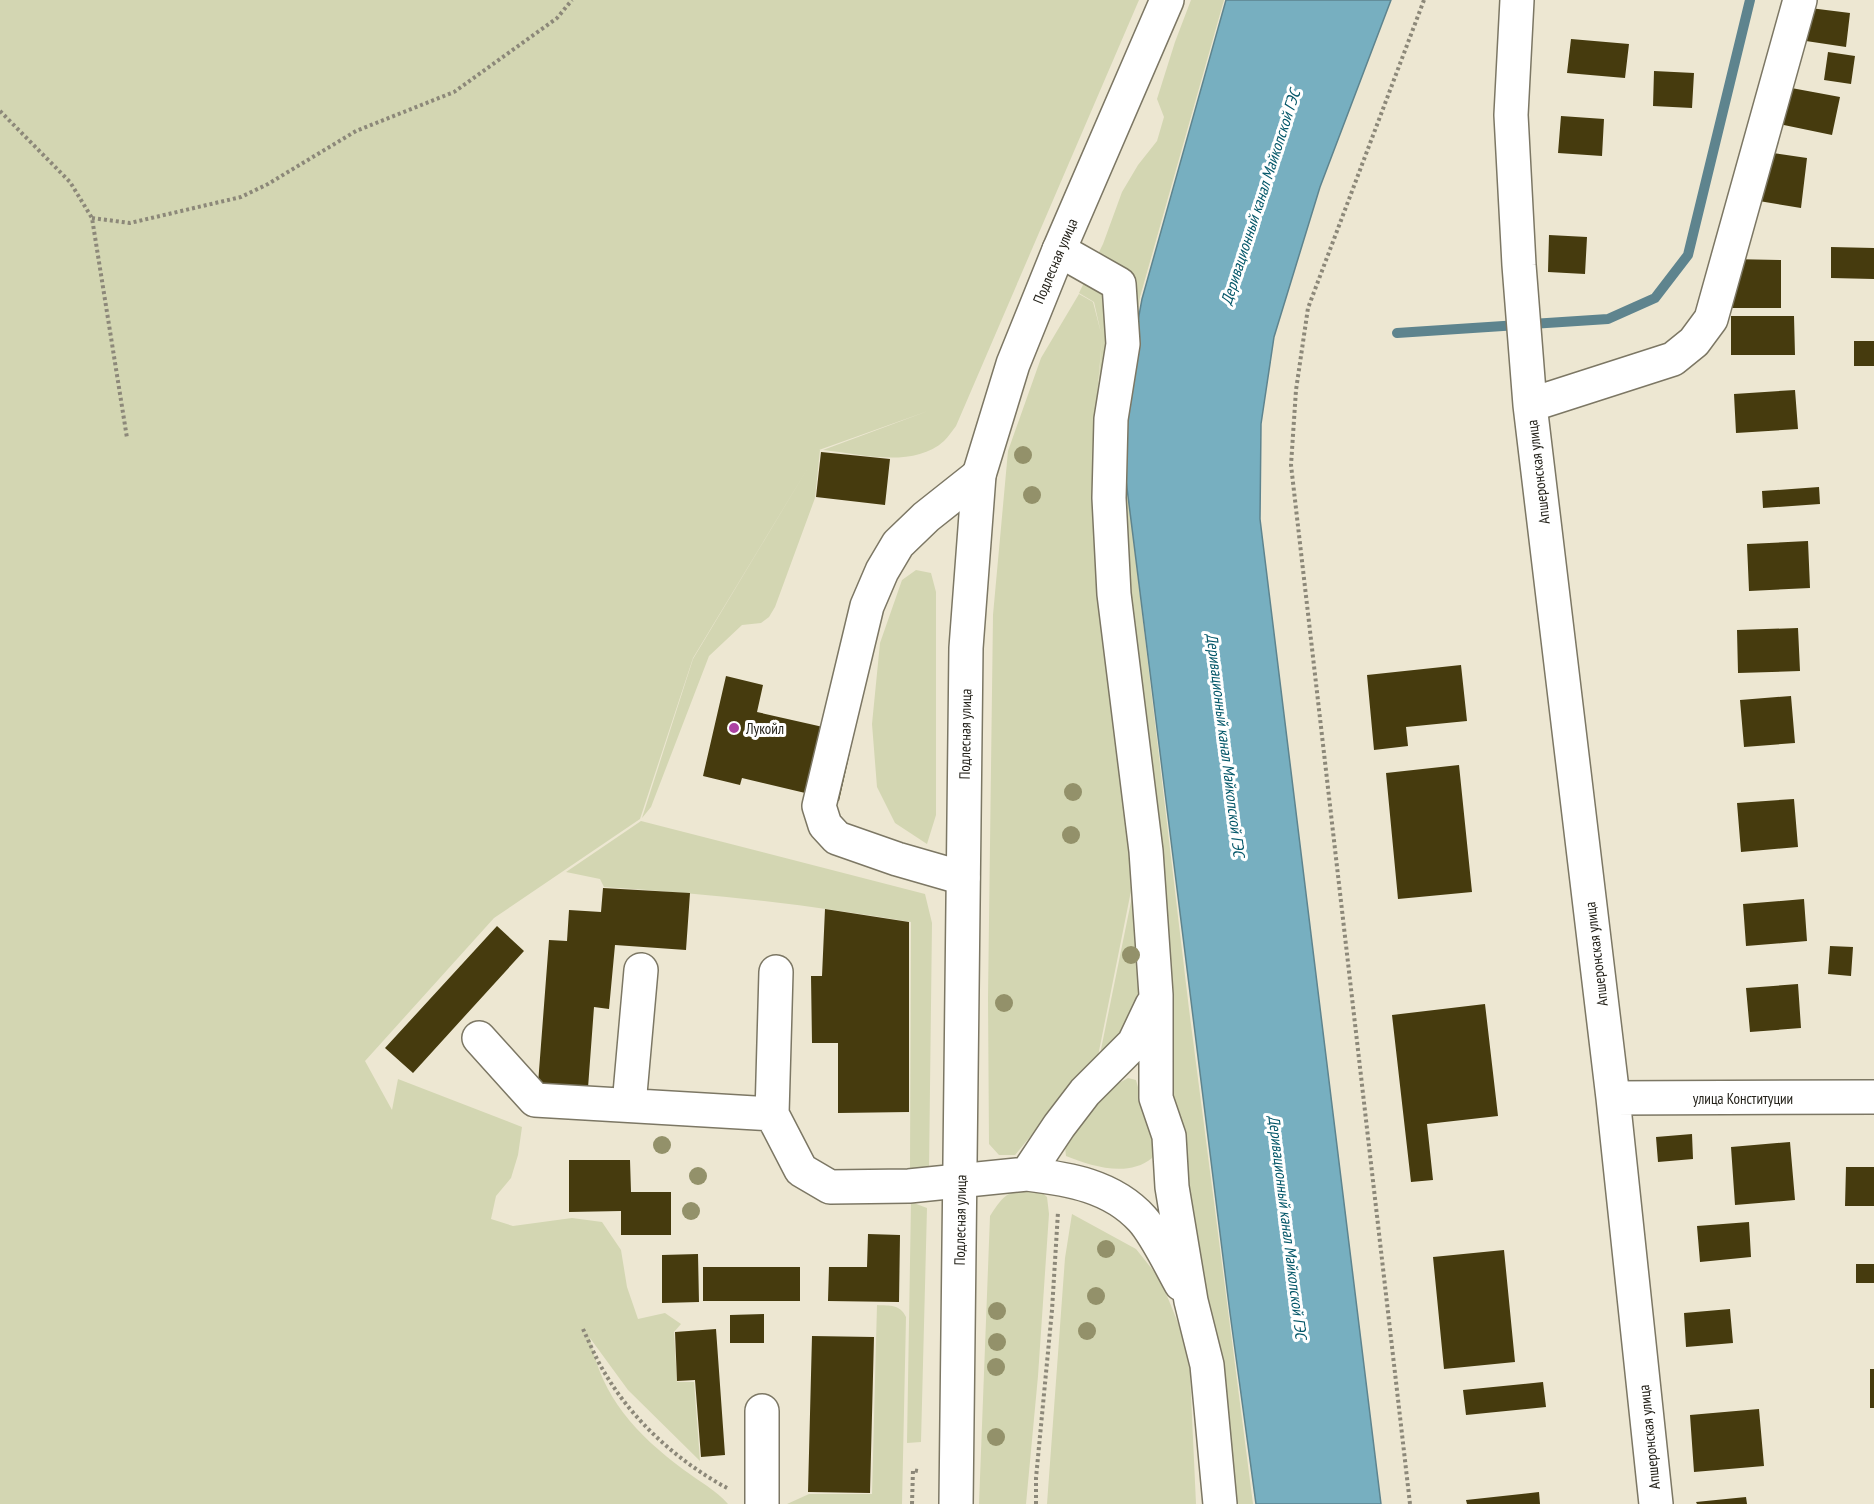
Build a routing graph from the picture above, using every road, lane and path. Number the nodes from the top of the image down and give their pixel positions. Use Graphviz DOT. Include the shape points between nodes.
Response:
graph roads {
  1 [pos="572,0"];
  2 [pos="1167,0"];
  3 [pos="1424,0"];
  4 [pos="1517,0"];
  5 [pos="1800,0"];
  6 [pos="0,111"];
  7 [pos="92,218"];
  8 [pos="1059,250"];
  9 [pos="1530,405"];
  10 [pos="127,438"];
  11 [pos="979,475"];
  12 [pos="963,878"];
  13 [pos="641,970"];
  14 [pos="776,972"];
  15 [pos="1156,995"];
  16 [pos="479,1038"];
  17 [pos="1874,1097"];
  18 [pos="1613,1098"];
  19 [pos="629,1105"];
  20 [pos="772,1114"];
  21 [pos="1027,1173"];
  22 [pos="1060,1178"];
  23 [pos="961,1181"];
  24 [pos="1191,1301"];
  25 [pos="583,1329"];
  26 [pos="762,1411"];
  27 [pos="918,1471"];
  28 [pos="729,1489"];
  29 [pos="762,1504"];
  30 [pos="912,1504"];
  31 [pos="956,1504"];
  32 [pos="1036,1504"];
  33 [pos="1220,1504"];
  34 [pos="1410,1504"];
  35 [pos="1656,1504"];
  1 -- 7 [label="path" via="557,18 454,92 356,131 241,197 130,223"];
  2 -- 8 [label="street, Подлесная улица"];
  3 -- 34 [label="path" via="1308,308 1296,390 1291,465"];
  4 -- 9 [label="street, Апшеронская улица" via="1511,115"];
  5 -- 9 [label="street, Апшеронская улица" via="1712,319 1694,342 1673,359"];
  6 -- 7 [label="path" via="70,182"];
  7 -- 10 [label="path"];
  8 -- 11 [label="street, Подлесная улица" via="1013,364"];
  8 -- 15 [label="street" via="1119,284 1123,344 1111,419 1109,510 1114,594 1146,851"];
  9 -- 18 [label="street, Апшеронская улица"];
  11 -- 12 [label="street, Подлесная улица" via="966,648"];
  11 -- 12 [label="street" via="898,544 882,571 867,606 819,806 825,825 837,838"];
  12 -- 23 [label="street, Подлесная улица"];
  13 -- 19 [label="street"];
  14 -- 20 [label="street"];
  15 -- 21 [label="street" via="1134,1043 1085,1092"];
  15 -- 24 [label="street" via="1156,1098 1169,1136 1172,1187"];
  16 -- 19 [label="street" via="535,1100"];
  17 -- 18 [label="street, улица Конституции"];
  18 -- 35 [label="street, Апшеронская улица"];
  19 -- 20 [label="street"];
  20 -- 23 [label="street" via="801,1170 830,1186 909,1186"];
  21 -- 22 [label="street"];
  21 -- 23 [label="street"];
  22 -- 24 [label="street" via="1116,1197 1143,1220"];
  22 -- 32 [label="path"];
  23 -- 31 [label="street, Подлесная улица"];
  24 -- 33 [label="street" via="1207,1365"];
  25 -- 28 [label="path" via="606,1375 634,1413 660,1441"];
  26 -- 29 [label="street"];
  27 -- 30 [label="path" via="913,1470"];
}
